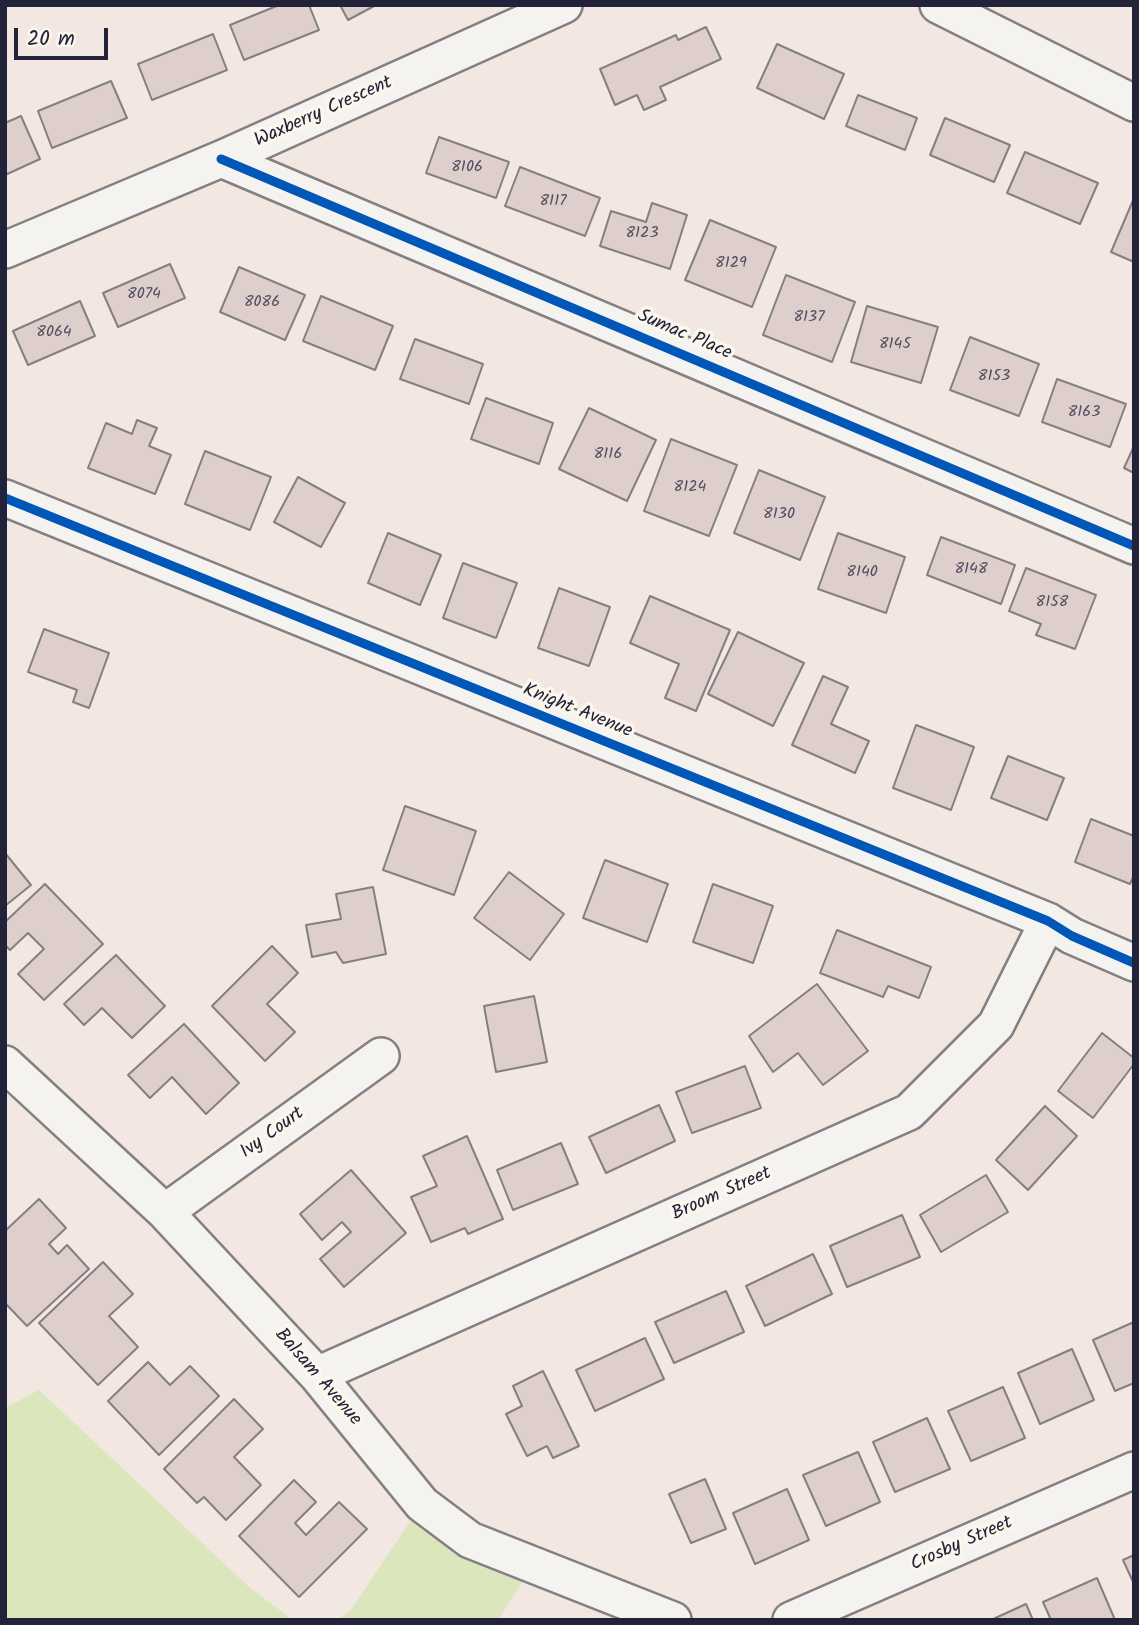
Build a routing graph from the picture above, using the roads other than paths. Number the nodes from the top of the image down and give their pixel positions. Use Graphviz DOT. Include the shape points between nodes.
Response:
graph roads {
  1 [pos="564,5"];
  2 [pos="939,5"];
  3 [pos="1134,103"];
  4 [pos="221,159"];
  5 [pos="5,250"];
  6 [pos="5,498"];
  7 [pos="1134,546"];
  8 [pos="1048,921"];
  9 [pos="1134,963"];
  10 [pos="381,1056"];
  11 [pos="5,1064"];
  12 [pos="165,1212"];
  13 [pos="317,1375"];
  14 [pos="1134,1470"];
  15 [pos="673,1620"];
  16 [pos="791,1620"];
  1 -- 4 [label="street, Waxberry Crescent"];
  2 -- 3 [label="street"];
  4 -- 5 [label="street, Waxberry Crescent"];
  4 -- 7 [label="street, Sumac Place"];
  6 -- 8 [label="street, Knight Avenue"];
  8 -- 9 [label="street, Knight Avenue"];
  8 -- 13 [label="street, Broom Street" via="996,1025 909,1112"];
  10 -- 12 [label="street, Ivy Court"];
  11 -- 12 [label="street, Balsam Avenue"];
  12 -- 13 [label="street, Balsam Avenue"];
  13 -- 15 [label="street, Balsam Avenue" via="422,1504 470,1540"];
  14 -- 16 [label="street, Crosby Street"];
}
